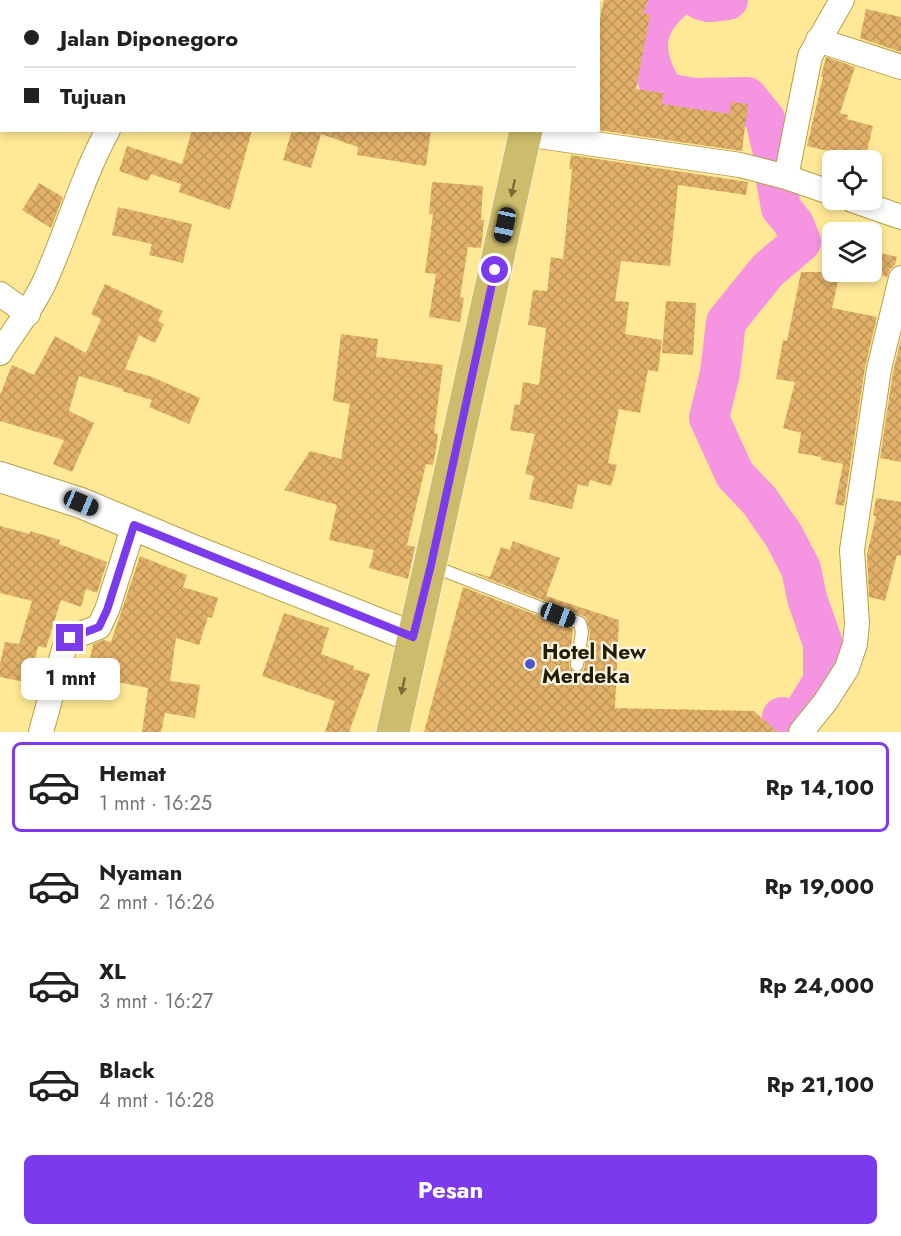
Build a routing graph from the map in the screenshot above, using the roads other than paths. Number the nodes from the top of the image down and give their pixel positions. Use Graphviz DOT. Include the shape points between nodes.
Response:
graph roads {
  1 [pos="842,0"];
  2 [pos="818,40"];
  3 [pos="901,67"];
  4 [pos="107,132"];
  5 [pos="525,132"];
  6 [pos="786,177"];
  7 [pos="822,190"];
  8 [pos="881,210"];
  9 [pos="901,217"];
  10 [pos="901,278"];
  11 [pos="0,294"];
  12 [pos="28,314"];
  13 [pos="0,352"];
  14 [pos="0,477"];
  15 [pos="134,525"];
  16 [pos="431,565"];
  17 [pos="413,637"];
  18 [pos="577,665"];
  19 [pos="41,732"];
  20 [pos="393,732"];
  21 [pos="801,732"];
  1 -- 2 [label="street"];
  2 -- 3 [label="street"];
  2 -- 6 [label="street" via="810,56"];
  4 -- 12 [label="street"];
  5 -- 6 [label="street" via="740,165"];
  5 -- 16 [label="main road, one-way"];
  6 -- 7 [label="street"];
  8 -- 9 [label="street"];
  10 -- 21 [label="street" via="879,369 852,550 855,644 848,668"];
  11 -- 12 [label="street"];
  12 -- 13 [label="street"];
  14 -- 15 [label="street"];
  15 -- 17 [label="street"];
  15 -- 19 [label="street" via="99,627 70,638 64,650"];
  16 -- 17 [label="main road"];
  16 -- 18 [label="lane" via="580,623"];
  17 -- 20 [label="main road, one-way"];
}
